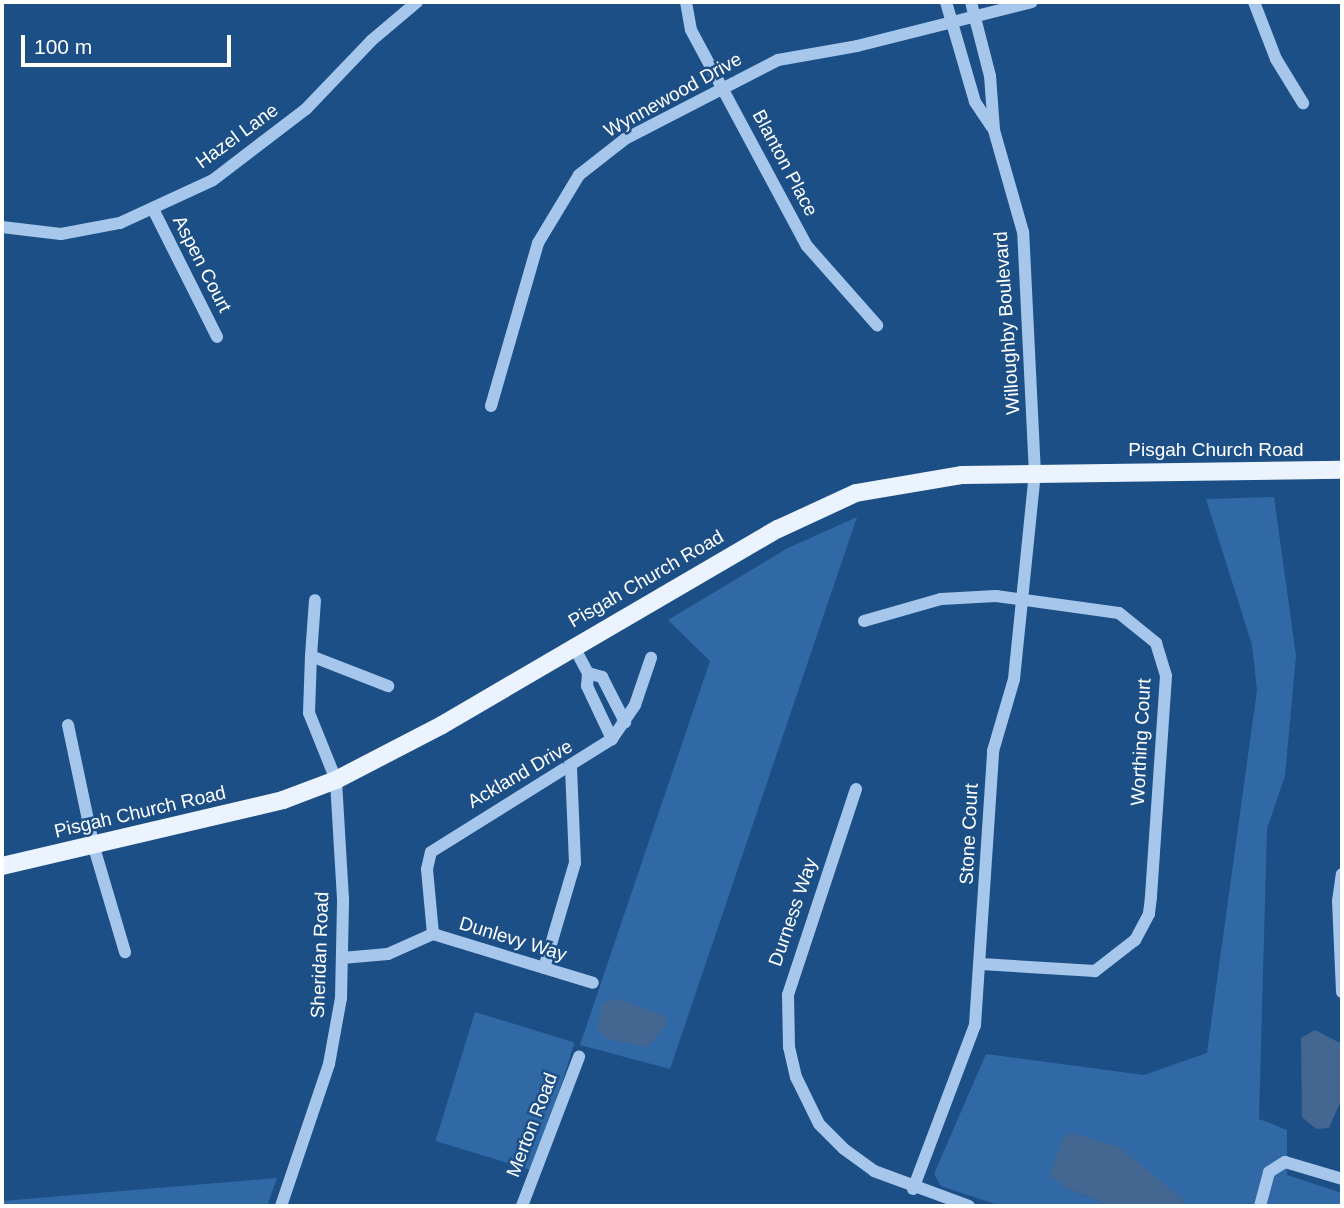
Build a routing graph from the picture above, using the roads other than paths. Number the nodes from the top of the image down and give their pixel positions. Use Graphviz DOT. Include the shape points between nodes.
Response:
graph roads {
  1 [pos="416,2"];
  2 [pos="686,2"];
  3 [pos="946,2"];
  4 [pos="971,2"];
  5 [pos="1032,2"];
  6 [pos="1254,2"];
  7 [pos="976,16"];
  8 [pos="952,22"];
  9 [pos="722,86"];
  10 [pos="1303,103"];
  11 [pos="994,130"];
  12 [pos="153,209"];
  13 [pos="2,227"];
  14 [pos="877,325"];
  15 [pos="217,337"];
  16 [pos="491,406"];
  17 [pos="1342,470"];
  18 [pos="1035,474"];
  19 [pos="1026,598"];
  20 [pos="315,600"];
  21 [pos="864,621"];
  22 [pos="573,645"];
  23 [pos="311,656"];
  24 [pos="651,658"];
  25 [pos="588,673"];
  26 [pos="388,686"];
  27 [pos="625,722"];
  28 [pos="68,725"];
  29 [pos="612,739"];
  30 [pos="571,767"];
  31 [pos="336,780"];
  32 [pos="856,789"];
  33 [pos="93,844"];
  34 [pos="2,866"];
  35 [pos="1342,874"];
  36 [pos="433,934"];
  37 [pos="125,952"];
  38 [pos="342,958"];
  39 [pos="981,964"];
  40 [pos="544,968"];
  41 [pos="593,983"];
  42 [pos="1342,992"];
  43 [pos="579,1057"];
  44 [pos="1342,1179"];
  45 [pos="913,1189"];
  46 [pos="281,1206"];
  47 [pos="522,1206"];
  48 [pos="969,1206"];
  49 [pos="1260,1206"];
  1 -- 12 [label="street, Hazel Lane" via="306,109 213,180"];
  2 -- 9 [label="street, Blanton Place" via="691,30"];
  3 -- 8 [label="street, Willoughby Boulevard"];
  4 -- 7 [label="street, Willoughby Boulevard"];
  5 -- 7 [label="street, Wynnewood Drive"];
  6 -- 10 [label="street" via="1276,59"];
  7 -- 8 [label="street, Wynnewood Drive"];
  7 -- 11 [label="street, Willoughby Boulevard" via="990,76"];
  8 -- 9 [label="street, Wynnewood Drive" via="778,60"];
  8 -- 11 [label="street, Willoughby Boulevard" via="975,103"];
  9 -- 14 [label="street, Blanton Place" via="807,246"];
  9 -- 16 [label="street, Wynnewood Drive" via="625,139 579,175 538,243"];
  11 -- 18 [label="street, Willoughby Boulevard" via="1023,232"];
  12 -- 13 [label="street, Hazel Lane" via="120,223 61,234"];
  12 -- 15 [label="street, Aspen Court"];
  17 -- 18 [label="main road, Pisgah Church Road"];
  18 -- 19 [label="street, Stone Court"];
  18 -- 22 [label="main road, Pisgah Church Road" via="962,475 856,493 778,529"];
  19 -- 21 [label="street, Worthing Court" via="941,599"];
  19 -- 39 [label="street, Stone Court" via="1014,679 993,751"];
  19 -- 39 [label="street, Worthing Court" via="1119,613 1156,643 1166,676 1152,897 1149,915 1135,940 1095,971"];
  20 -- 23 [label="street"];
  22 -- 25 [label="street"];
  22 -- 31 [label="main road, Pisgah Church Road" via="442,725"];
  23 -- 26 [label="street"];
  23 -- 31 [label="street" via="309,713"];
  24 -- 27 [label="street, Ackland Drive"];
  25 -- 27 [label="street" via="602,677"];
  25 -- 29 [label="street" via="587,686"];
  27 -- 29 [label="street, Ackland Drive"];
  28 -- 33 [label="street"];
  29 -- 30 [label="street, Ackland Drive"];
  30 -- 36 [label="street, Ackland Drive" via="431,852 427,869"];
  30 -- 40 [label="street" via="576,863"];
  31 -- 33 [label="main road, Pisgah Church Road" via="283,800"];
  31 -- 38 [label="street, Sheridan Road"];
  32 -- 45 [label="street, Durness Way" via="793,969 788,995 789,1047 796,1077 819,1124 874,1171"];
  33 -- 34 [label="main road, Pisgah Church Road"];
  33 -- 37 [label="street"];
  35 -- 42 [label="street" via="1338,901"];
  36 -- 38 [label="street, Dunlevy Way" via="388,954"];
  36 -- 40 [label="street, Dunlevy Way"];
  38 -- 46 [label="street, Sheridan Road" via="341,998 329,1064"];
  39 -- 45 [label="street, Stone Court" via="967,1054"];
  40 -- 41 [label="street, Dunlevy Way"];
  43 -- 47 [label="street, Merton Road"];
  44 -- 49 [label="street" via="1285,1161 1269,1172"];
  45 -- 48 [label="street, Durness Way"];
}
